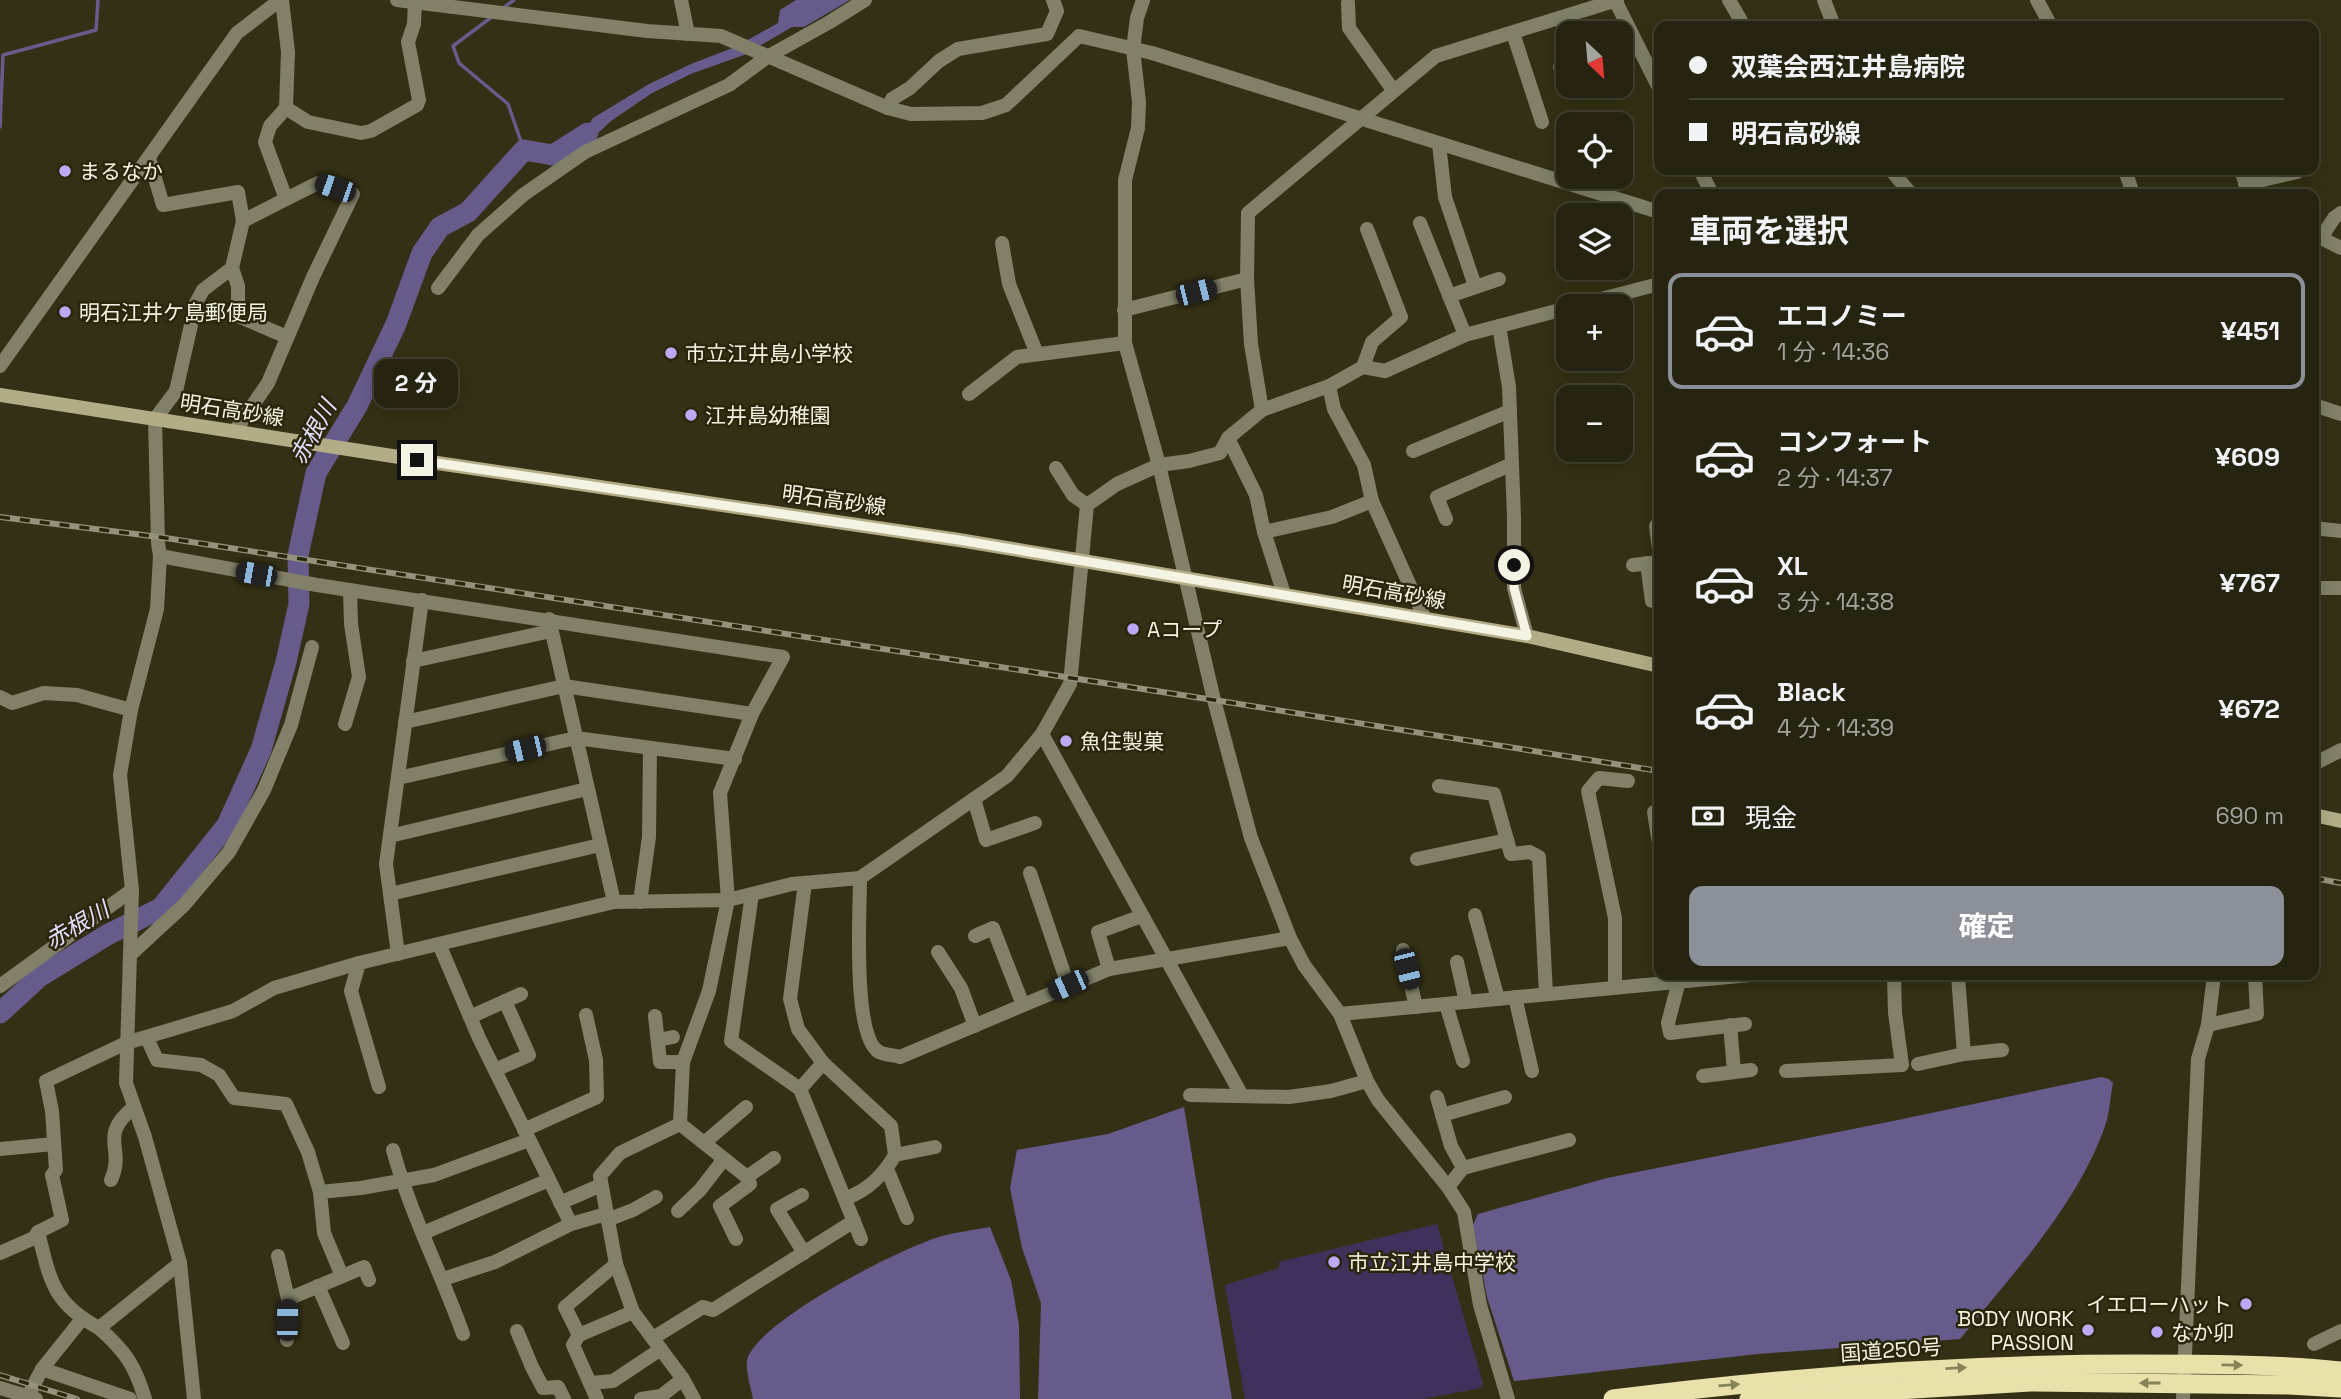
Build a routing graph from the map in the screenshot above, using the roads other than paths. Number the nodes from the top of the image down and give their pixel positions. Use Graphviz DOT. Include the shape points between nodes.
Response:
graph roads {
  1 [pos="281,0"];
  2 [pos="397,0"];
  3 [pos="681,0"];
  4 [pos="864,0"];
  5 [pos="1053,0"];
  6 [pos="1143,0"];
  7 [pos="1616,0"];
  8 [pos="1729,0"];
  9 [pos="1824,0"];
  10 [pos="2037,0"];
  11 [pos="415,2"];
  12 [pos="1348,3"];
  13 [pos="1741,21"];
  14 [pos="1832,21"];
  15 [pos="2048,21"];
  16 [pos="1513,33"];
  17 [pos="688,34"];
  18 [pos="1636,43"];
  19 [pos="1633,45"];
  20 [pos="1133,49"];
  21 [pos="767,57"];
  22 [pos="1654,78"];
  23 [pos="1393,90"];
  24 [pos="286,108"];
  25 [pos="888,108"];
  26 [pos="1360,120"];
  27 [pos="1542,122"];
  28 [pos="1439,144"];
  29 [pos="149,158"];
  30 [pos="1895,175"];
  31 [pos="2283,175"];
  32 [pos="2245,183"];
  33 [pos="1907,189"];
  34 [pos="286,199"];
  35 [pos="1654,210"];
  36 [pos="2341,213"];
  37 [pos="243,221"];
  38 [pos="1420,223"];
  39 [pos="1367,229"];
  40 [pos="2319,236"];
  41 [pos="2319,239"];
  42 [pos="1002,243"];
  43 [pos="2341,248"];
  44 [pos="232,268"];
  45 [pos="1247,279"];
  46 [pos="1499,279"];
  47 [pos="1654,285"];
  48 [pos="1475,286"];
  49 [pos="438,288"];
  50 [pos="1620,294"];
  51 [pos="1449,296"];
  52 [pos="1124,310"];
  53 [pos="1556,311"];
  54 [pos="1499,326"];
  55 [pos="1465,335"];
  56 [pos="287,337"];
  57 [pos="1125,343"];
  58 [pos="1037,354"];
  59 [pos="0,366"];
  60 [pos="1363,367"];
  61 [pos="1329,386"];
  62 [pos="969,394"];
  63 [pos="0,395"];
  64 [pos="2319,407"];
  65 [pos="1262,410"];
  66 [pos="1510,411"];
  67 [pos="2341,414"];
  68 [pos="155,419"];
  69 [pos="234,431"];
  70 [pos="1228,438"];
  71 [pos="1413,451"];
  72 [pos="1159,465"];
  73 [pos="1510,465"];
  74 [pos="1056,468"];
  75 [pos="1372,501"];
  76 [pos="1087,505"];
  77 [pos="1446,519"];
  78 [pos="2319,529"];
  79 [pos="2341,531"];
  80 [pos="1264,532"];
  81 [pos="160,556"];
  82 [pos="1081,561"];
  83 [pos="1646,563"];
  84 [pos="1187,578"];
  85 [pos="2319,589"];
  86 [pos="2341,589"];
  87 [pos="350,590"];
  88 [pos="1284,594"];
  89 [pos="422,600"];
  90 [pos="1652,601"];
  91 [pos="1425,619"];
  92 [pos="550,625"];
  93 [pos="1527,636"];
  94 [pos="312,647"];
  95 [pos="414,660"];
  96 [pos="1654,665"];
  97 [pos="564,686"];
  98 [pos="0,697"];
  99 [pos="131,710"];
  100 [pos="752,714"];
  101 [pos="405,722"];
  102 [pos="345,724"];
  103 [pos="1042,734"];
  104 [pos="576,738"];
  105 [pos="650,748"];
  106 [pos="2341,750"];
  107 [pos="736,759"];
  108 [pos="2319,761"];
  109 [pos="398,778"];
  110 [pos="1628,781"];
  111 [pos="1439,786"];
  112 [pos="587,789"];
  113 [pos="974,799"];
  114 [pos="2319,816"];
  115 [pos="2341,821"];
  116 [pos="1035,823"];
  117 [pos="390,836"];
  118 [pos="1507,840"];
  119 [pos="600,845"];
  120 [pos="1416,859"];
  121 [pos="1030,873"];
  122 [pos="860,878"];
  123 [pos="805,883"];
  124 [pos="132,890"];
  125 [pos="390,894"];
  126 [pos="752,894"];
  127 [pos="728,900"];
  128 [pos="614,902"];
  129 [pos="640,902"];
  130 [pos="1475,915"];
  131 [pos="1142,916"];
  132 [pos="975,936"];
  133 [pos="1290,937"];
  134 [pos="439,944"];
  135 [pos="1402,950"];
  136 [pos="938,952"];
  137 [pos="131,954"];
  138 [pos="398,954"];
  139 [pos="1168,960"];
  140 [pos="1457,962"];
  141 [pos="359,963"];
  142 [pos="1109,969"];
  143 [pos="1691,980"];
  144 [pos="1893,980"];
  145 [pos="1958,980"];
  146 [pos="2213,980"];
  147 [pos="2255,980"];
  148 [pos="1679,981"];
  149 [pos="1068,985"];
  150 [pos="0,986"];
  151 [pos="1615,987"];
  152 [pos="1546,994"];
  153 [pos="521,995"];
  154 [pos="1515,997"];
  155 [pos="1498,999"];
  156 [pos="505,1002"];
  157 [pos="1465,1002"];
  158 [pos="1446,1004"];
  159 [pos="1023,1005"];
  160 [pos="1416,1007"];
  161 [pos="1340,1014"];
  162 [pos="586,1015"];
  163 [pos="655,1016"];
  164 [pos="470,1017"];
  165 [pos="1745,1024"];
  166 [pos="2208,1025"];
  167 [pos="975,1026"];
  168 [pos="1730,1026"];
  169 [pos="674,1037"];
  170 [pos="147,1038"];
  171 [pos="658,1040"];
  172 [pos="126,1043"];
  173 [pos="2002,1050"];
  174 [pos="1964,1054"];
  175 [pos="1463,1061"];
  176 [pos="683,1062"];
  177 [pos="823,1063"];
  178 [pos="1918,1064"];
  179 [pos="495,1070"];
  180 [pos="1751,1070"];
  181 [pos="1532,1071"];
  182 [pos="1734,1071"];
  183 [pos="1786,1071"];
  184 [pos="1703,1076"];
  185 [pos="1367,1081"];
  186 [pos="379,1087"];
  187 [pos="800,1089"];
  188 [pos="1241,1094"];
  189 [pos="1190,1095"];
  190 [pos="1437,1097"];
  191 [pos="1505,1097"];
  192 [pos="134,1107"];
  193 [pos="746,1107"];
  194 [pos="1442,1115"];
  195 [pos="680,1124"];
  196 [pos="527,1135"];
  197 [pos="1569,1140"];
  198 [pos="704,1143"];
  199 [pos="54,1144"];
  200 [pos="935,1147"];
  201 [pos="0,1149"];
  202 [pos="393,1150"];
  203 [pos="895,1155"];
  204 [pos="774,1158"];
  205 [pos="724,1159"];
  206 [pos="1463,1168"];
  207 [pos="887,1169"];
  208 [pos="747,1177"];
  209 [pos="111,1180"];
  210 [pos="549,1180"];
  211 [pos="402,1181"];
  212 [pos="601,1185"];
  213 [pos="1448,1187"];
  214 [pos="320,1192"];
  215 [pos="802,1195"];
  216 [pos="656,1197"];
  217 [pos="846,1198"];
  218 [pos="560,1203"];
  219 [pos="678,1211"];
  220 [pos="607,1217"];
  221 [pos="907,1218"];
  222 [pos="854,1221"];
  223 [pos="571,1224"];
  224 [pos="38,1232"];
  225 [pos="423,1233"];
  226 [pos="861,1238"];
  227 [pos="736,1239"];
  228 [pos="804,1252"];
  229 [pos="0,1253"];
  230 [pos="278,1256"];
  231 [pos="180,1263"];
  232 [pos="616,1264"];
  233 [pos="342,1276"];
  234 [pos="443,1279"];
  235 [pos="369,1280"];
  236 [pos="318,1286"];
  237 [pos="288,1299"];
  238 [pos="632,1312"];
  239 [pos="82,1319"];
  240 [pos="99,1328"];
  241 [pos="517,1331"];
  242 [pos="2341,1331"];
  243 [pos="463,1334"];
  244 [pos="579,1335"];
  245 [pos="287,1340"];
  246 [pos="343,1343"];
  247 [pos="657,1344"];
  248 [pos="2314,1344"];
  249 [pos="42,1369"];
  250 [pos="2341,1371"];
  251 [pos="683,1379"];
  252 [pos="2184,1382"];
  253 [pos="590,1383"];
  254 [pos="2341,1388"];
  255 [pos="3,1392"];
  256 [pos="32,1398"];
  257 [pos="130,1399"];
  258 [pos="145,1399"];
  259 [pos="194,1399"];
  260 [pos="564,1399"];
  261 [pos="597,1399"];
  262 [pos="641,1399"];
  263 [pos="694,1399"];
  264 [pos="1508,1399"];
  265 [pos="1613,1399"];
  266 [pos="1749,1399"];
  1 -- 24 [label="street" via="288,52"];
  1 -- 29 [label="street" via="237,33"];
  2 -- 11 [label="street"];
  3 -- 17 [label="street"];
  4 -- 21 [label="street"];
  5 -- 25 [label="street" via="1057,11 1047,34 958,49 892,99"];
  6 -- 20 [label="street"];
  7 -- 16 [label="street"];
  7 -- 18 [label="street"];
  8 -- 13 [label="street"];
  9 -- 14 [label="street"];
  10 -- 15 [label="street"];
  11 -- 17 [label="street"];
  11 -- 24 [label="street" via="408,42 419,100 416,106 361,133 308,122"];
  12 -- 23 [label="street" via="1349,28"];
  16 -- 23 [label="street" via="1436,56"];
  16 -- 27 [label="street"];
  17 -- 21 [label="street" via="721,36"];
  18 -- 19 [label="street"];
  18 -- 22 [label="street"];
  20 -- 25 [label="street" via="1079,36 1006,105 982,113 911,114"];
  20 -- 26 [label="street"];
  20 -- 52 [label="street" via="1139,102 1138,128 1125,180"];
  21 -- 25 [label="street"];
  21 -- 49 [label="street" via="729,85 586,152 523,195 478,235"];
  23 -- 26 [label="street"];
  24 -- 34 [label="street" via="270,126 265,142"];
  26 -- 28 [label="street"];
  26 -- 45 [label="street" via="1248,213"];
  28 -- 35 [label="street"];
  28 -- 48 [label="street" via="1445,197"];
  29 -- 37 [label="street" via="163,205 238,192"];
  29 -- 59 [label="street"];
  30 -- 33 [label="street"];
  31 -- 32 [label="street"];
  34 -- 37 [label="street"];
  34 -- 56 [label="street" via="318,183 353,194"];
  36 -- 40 [label="street"];
  37 -- 44 [label="street"];
  38 -- 51 [label="street"];
  39 -- 60 [label="street" via="1401,317 1372,342"];
  41 -- 43 [label="street"];
  42 -- 58 [label="street" via="1009,284"];
  44 -- 56 [label="street" via="238,286 238,316"];
  44 -- 68 [label="street" via="203,290 196,303 176,391"];
  45 -- 52 [label="street"];
  45 -- 65 [label="street"];
  46 -- 48 [label="street"];
  47 -- 50 [label="street"];
  48 -- 51 [label="street"];
  51 -- 55 [label="street"];
  52 -- 57 [label="street"];
  53 -- 54 [label="street"];
  54 -- 55 [label="street"];
  54 -- 66 [label="street"];
  55 -- 60 [label="street" via="1385,371"];
  56 -- 69 [label="street" via="268,383"];
  57 -- 58 [label="street"];
  57 -- 72 [label="street"];
  58 -- 62 [label="street" via="1017,357"];
  60 -- 61 [label="street"];
  61 -- 65 [label="street"];
  61 -- 75 [label="street" via="1334,409 1364,465"];
  63 -- 68 [label="main road, 明石高砂線"];
  64 -- 67 [label="street"];
  65 -- 70 [label="street"];
  66 -- 71 [label="street"];
  66 -- 73 [label="street"];
  68 -- 69 [label="main road, 明石高砂線"];
  68 -- 81 [label="street"];
  69 -- 82 [label="main road, 明石高砂線"];
  70 -- 72 [label="street" via="1220,453"];
  70 -- 80 [label="street" via="1256,495"];
  72 -- 76 [label="street" via="1117,484"];
  72 -- 84 [label="street"];
  73 -- 77 [label="street" via="1437,497"];
  73 -- 93 [label="street" via="1514,588"];
  74 -- 76 [label="street" via="1073,495"];
  75 -- 80 [label="street" via="1332,517"];
  75 -- 91 [label="street"];
  76 -- 82 [label="street"];
  78 -- 79 [label="street"];
  80 -- 88 [label="street"];
  81 -- 87 [label="street"];
  81 -- 99 [label="street" via="156,609"];
  82 -- 84 [label="main road, 明石高砂線"];
  82 -- 103 [label="street" via="1070,684"];
  83 -- 90 [label="street"];
  84 -- 88 [label="main road, 明石高砂線"];
  84 -- 133 [label="street" via="1251,838"];
  85 -- 86 [label="street"];
  87 -- 89 [label="street"];
  87 -- 102 [label="street" via="359,677"];
  88 -- 91 [label="main road, 明石高砂線"];
  89 -- 92 [label="street"];
  89 -- 95 [label="street"];
  91 -- 93 [label="main road, 明石高砂線"];
  92 -- 95 [label="street"];
  92 -- 97 [label="street"];
  92 -- 100 [label="street" via="783,657"];
  93 -- 96 [label="main road, 明石高砂線"];
  94 -- 137 [label="street" via="291,726 264,790 229,852 184,905"];
  95 -- 101 [label="street"];
  97 -- 100 [label="street"];
  97 -- 101 [label="street"];
  97 -- 104 [label="street"];
  98 -- 99 [label="street" via="12,704 44,694 78,695"];
  99 -- 124 [label="street" via="120,775"];
  100 -- 107 [label="street"];
  101 -- 109 [label="street"];
  103 -- 113 [label="street" via="1007,776"];
  103 -- 131 [label="street"];
  104 -- 105 [label="street"];
  104 -- 109 [label="street"];
  104 -- 112 [label="street"];
  105 -- 107 [label="street"];
  105 -- 129 [label="street" via="649,837"];
  106 -- 108 [label="street"];
  107 -- 127 [label="street" via="720,793"];
  109 -- 117 [label="street"];
  110 -- 151 [label="street" via="1599,778 1588,791 1615,918"];
  111 -- 118 [label="street" via="1494,794"];
  112 -- 117 [label="street"];
  112 -- 119 [label="street"];
  113 -- 116 [label="street" via="986,840"];
  113 -- 122 [label="street"];
  114 -- 115 [label="main road"];
  117 -- 125 [label="street" via="386,864"];
  118 -- 120 [label="street"];
  118 -- 152 [label="street" via="1511,853 1530,852 1539,857"];
  119 -- 125 [label="street"];
  119 -- 128 [label="street"];
  121 -- 149 [label="street"];
  122 -- 123 [label="street"];
  122 -- 167 [label="street" via="859,991 869,1039 878,1051 900,1057"];
  123 -- 126 [label="street"];
  123 -- 177 [label="street" via="790,999 798,1029"];
  124 -- 137 [label="street"];
  124 -- 150 [label="street"];
  125 -- 138 [label="street"];
  126 -- 127 [label="street"];
  126 -- 187 [label="street" via="731,1041"];
  127 -- 129 [label="street"];
  127 -- 176 [label="street" via="709,991"];
  128 -- 129 [label="street"];
  128 -- 134 [label="street"];
  130 -- 155 [label="street"];
  131 -- 139 [label="street"];
  131 -- 142 [label="street" via="1098,932"];
  132 -- 159 [label="street" via="993,928"];
  133 -- 139 [label="street"];
  133 -- 161 [label="street" via="1304,965"];
  134 -- 138 [label="street"];
  134 -- 164 [label="street"];
  135 -- 160 [label="street"];
  136 -- 167 [label="street" via="961,988"];
  137 -- 172 [label="street"];
  138 -- 141 [label="street"];
  139 -- 142 [label="street"];
  139 -- 188 [label="street"];
  140 -- 157 [label="street"];
  141 -- 170 [label="street" via="274,988 233,1011"];
  141 -- 186 [label="street" via="351,991"];
  142 -- 149 [label="street"];
  143 -- 148 [label="street"];
  144 -- 183 [label="street" via="1902,1065"];
  145 -- 174 [label="street"];
  146 -- 166 [label="street"];
  147 -- 166 [label="street" via="2258,1014"];
  148 -- 151 [label="street"];
  148 -- 168 [label="street" via="1668,1023 1670,1033"];
  149 -- 159 [label="street"];
  151 -- 152 [label="street"];
  152 -- 154 [label="street"];
  153 -- 156 [label="street"];
  154 -- 155 [label="street"];
  154 -- 181 [label="street"];
  155 -- 157 [label="street"];
  156 -- 164 [label="street"];
  156 -- 179 [label="street" via="529,1055"];
  157 -- 158 [label="street"];
  158 -- 160 [label="street"];
  158 -- 175 [label="street"];
  159 -- 167 [label="street"];
  160 -- 161 [label="street"];
  161 -- 185 [label="street"];
  162 -- 196 [label="street" via="596,1060 597,1097"];
  163 -- 171 [label="street"];
  164 -- 179 [label="street"];
  165 -- 168 [label="street"];
  166 -- 252 [label="street" via="2198,1059"];
  168 -- 182 [label="street"];
  169 -- 171 [label="street"];
  170 -- 172 [label="street"];
  170 -- 214 [label="street" via="157,1060 201,1065 219,1075 234,1098 286,1104"];
  171 -- 176 [label="street" via="660,1062"];
  172 -- 192 [label="street" via="126,1083"];
  172 -- 199 [label="street" via="46,1081"];
  173 -- 174 [label="street"];
  174 -- 178 [label="street"];
  176 -- 195 [label="street"];
  177 -- 187 [label="street"];
  177 -- 203 [label="street" via="891,1126"];
  179 -- 196 [label="street"];
  180 -- 182 [label="street"];
  182 -- 184 [label="street"];
  185 -- 188 [label="street" via="1289,1097"];
  185 -- 213 [label="street"];
  187 -- 217 [label="street"];
  188 -- 189 [label="street"];
  190 -- 194 [label="street"];
  191 -- 194 [label="street"];
  192 -- 209 [label="street" via="113,1131 115,1171"];
  192 -- 231 [label="street"];
  193 -- 198 [label="street"];
  194 -- 206 [label="street"];
  195 -- 198 [label="street"];
  195 -- 212 [label="street" via="620,1153 600,1176"];
  196 -- 210 [label="street"];
  196 -- 211 [label="street" via="433,1175"];
  197 -- 206 [label="street"];
  198 -- 205 [label="street"];
  199 -- 201 [label="street"];
  199 -- 224 [label="street" via="56,1170 52,1175 62,1220"];
  200 -- 203 [label="street"];
  202 -- 211 [label="street"];
  203 -- 207 [label="street"];
  204 -- 208 [label="street"];
  205 -- 208 [label="street"];
  205 -- 219 [label="street"];
  206 -- 213 [label="street"];
  207 -- 217 [label="street" via="859,1194"];
  207 -- 221 [label="street"];
  208 -- 227 [label="street" via="750,1184 720,1206"];
  210 -- 218 [label="street"];
  210 -- 225 [label="street"];
  211 -- 214 [label="street"];
  211 -- 225 [label="street"];
  212 -- 218 [label="street"];
  212 -- 220 [label="street"];
  213 -- 264 [label="street" via="1464,1212 1480,1305"];
  214 -- 233 [label="street" via="324,1233"];
  215 -- 228 [label="street" via="777,1209"];
  216 -- 220 [label="street"];
  217 -- 222 [label="street"];
  218 -- 223 [label="street"];
  220 -- 223 [label="street"];
  220 -- 232 [label="street"];
  222 -- 226 [label="street"];
  222 -- 228 [label="street"];
  223 -- 234 [label="street" via="495,1262"];
  224 -- 229 [label="street"];
  224 -- 239 [label="street" via="50,1280 62,1301"];
  225 -- 234 [label="street"];
  228 -- 247 [label="street" via="713,1310 703,1307"];
  230 -- 237 [label="street"];
  231 -- 240 [label="street"];
  231 -- 259 [label="street"];
  232 -- 238 [label="street"];
  232 -- 244 [label="street" via="565,1307"];
  233 -- 235 [label="street" via="364,1267"];
  233 -- 236 [label="street"];
  234 -- 243 [label="street"];
  236 -- 237 [label="street"];
  236 -- 246 [label="street"];
  237 -- 245 [label="street"];
  238 -- 244 [label="street"];
  238 -- 247 [label="street"];
  239 -- 240 [label="street"];
  239 -- 249 [label="street"];
  240 -- 258 [label="street" via="118,1344 137,1372"];
  241 -- 260 [label="street" via="543,1388 558,1387"];
  242 -- 248 [label="street"];
  244 -- 253 [label="street" via="573,1345"];
  247 -- 251 [label="street"];
  247 -- 253 [label="street" via="613,1381"];
  249 -- 256 [label="street"];
  249 -- 257 [label="street"];
  252 -- 250 [label="highway, 国道250号, one-way" via="2291,1366"];
  251 -- 262 [label="street" via="661,1396"];
  251 -- 263 [label="street"];
  252 -- 254 [label="highway, 国道250号"];
  265 -- 252 [label="highway, 国道250号, one-way" via="1710,1387 2046,1364"];
  252 -- 266 [label="highway, 国道250号, one-way" via="2030,1382"];
  253 -- 261 [label="street"];
  255 -- 256 [label="street"];
}
